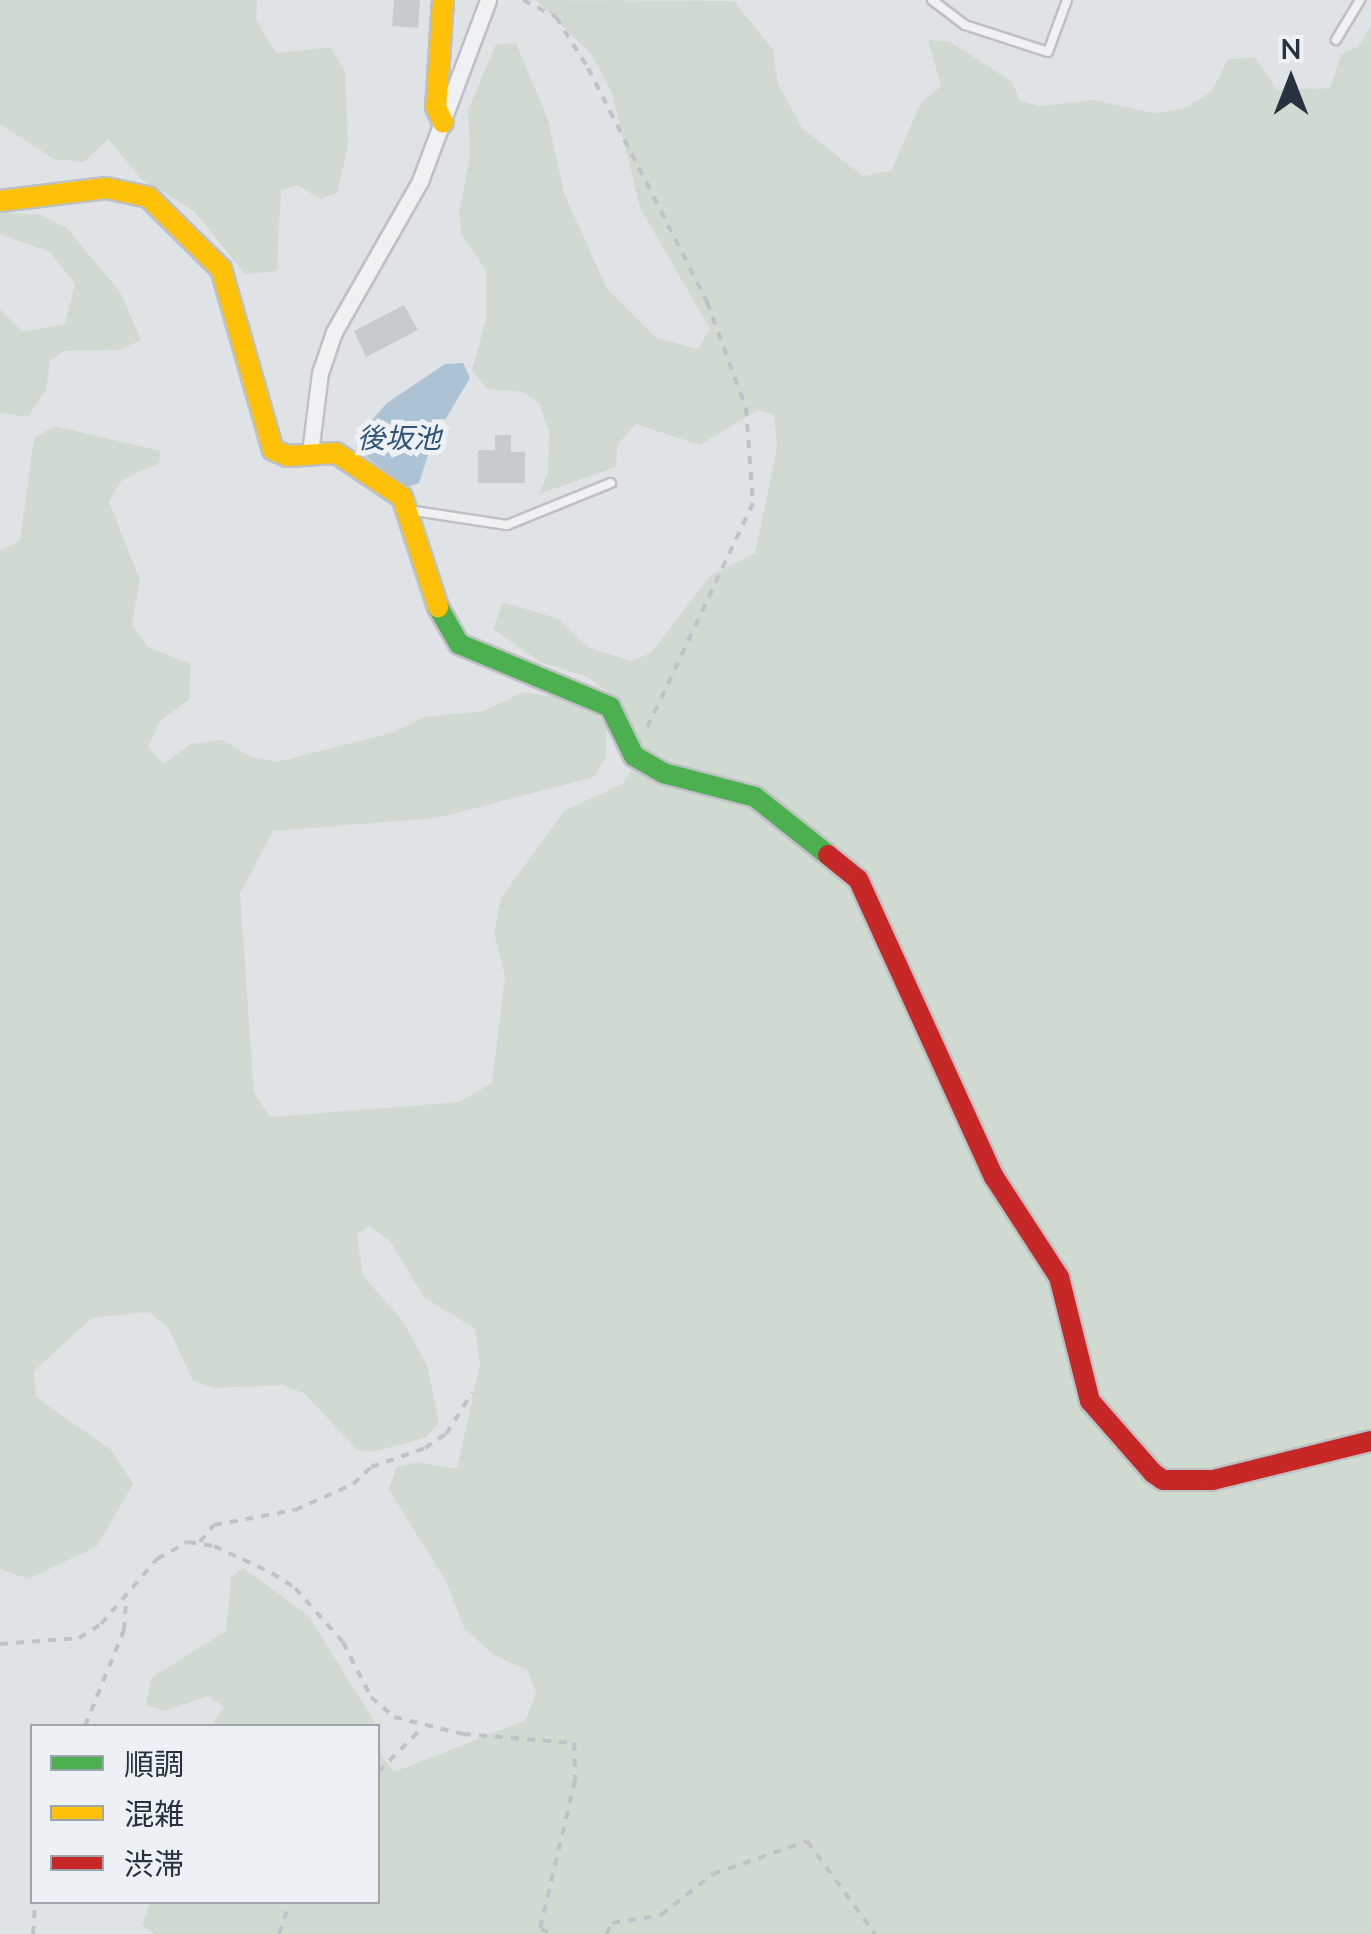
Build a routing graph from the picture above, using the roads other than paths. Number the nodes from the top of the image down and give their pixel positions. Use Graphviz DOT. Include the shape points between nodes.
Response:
graph roads {
  1 [pos="443,0"];
  2 [pos="488,0"];
  3 [pos="932,0"];
  4 [pos="1067,0"];
  5 [pos="1360,0"];
  6 [pos="1336,40"];
  7 [pos="443,123"];
  8 [pos="0,201"];
  9 [pos="310,453"];
  10 [pos="610,482"];
  11 [pos="408,510"];
  12 [pos="1371,1441"];
  1 -- 7 [label="street" via="436,107"];
  2 -- 7 [label="street"];
  3 -- 4 [label="lane" via="965,25 1048,52"];
  5 -- 6 [label="lane"];
  7 -- 9 [label="street" via="420,181 334,332 320,373"];
  8 -- 9 [label="street" via="106,188 148,198 222,269 274,450"];
  9 -- 11 [label="street" via="354,460 402,497"];
  10 -- 11 [label="lane" via="507,525"];
  11 -- 12 [label="street" via="428,588 460,644 591,694 610,707 634,756 663,773 755,797 858,879 994,1177 1060,1277 1090,1401 1153,1473 1163,1480 1214,1480"];
}
